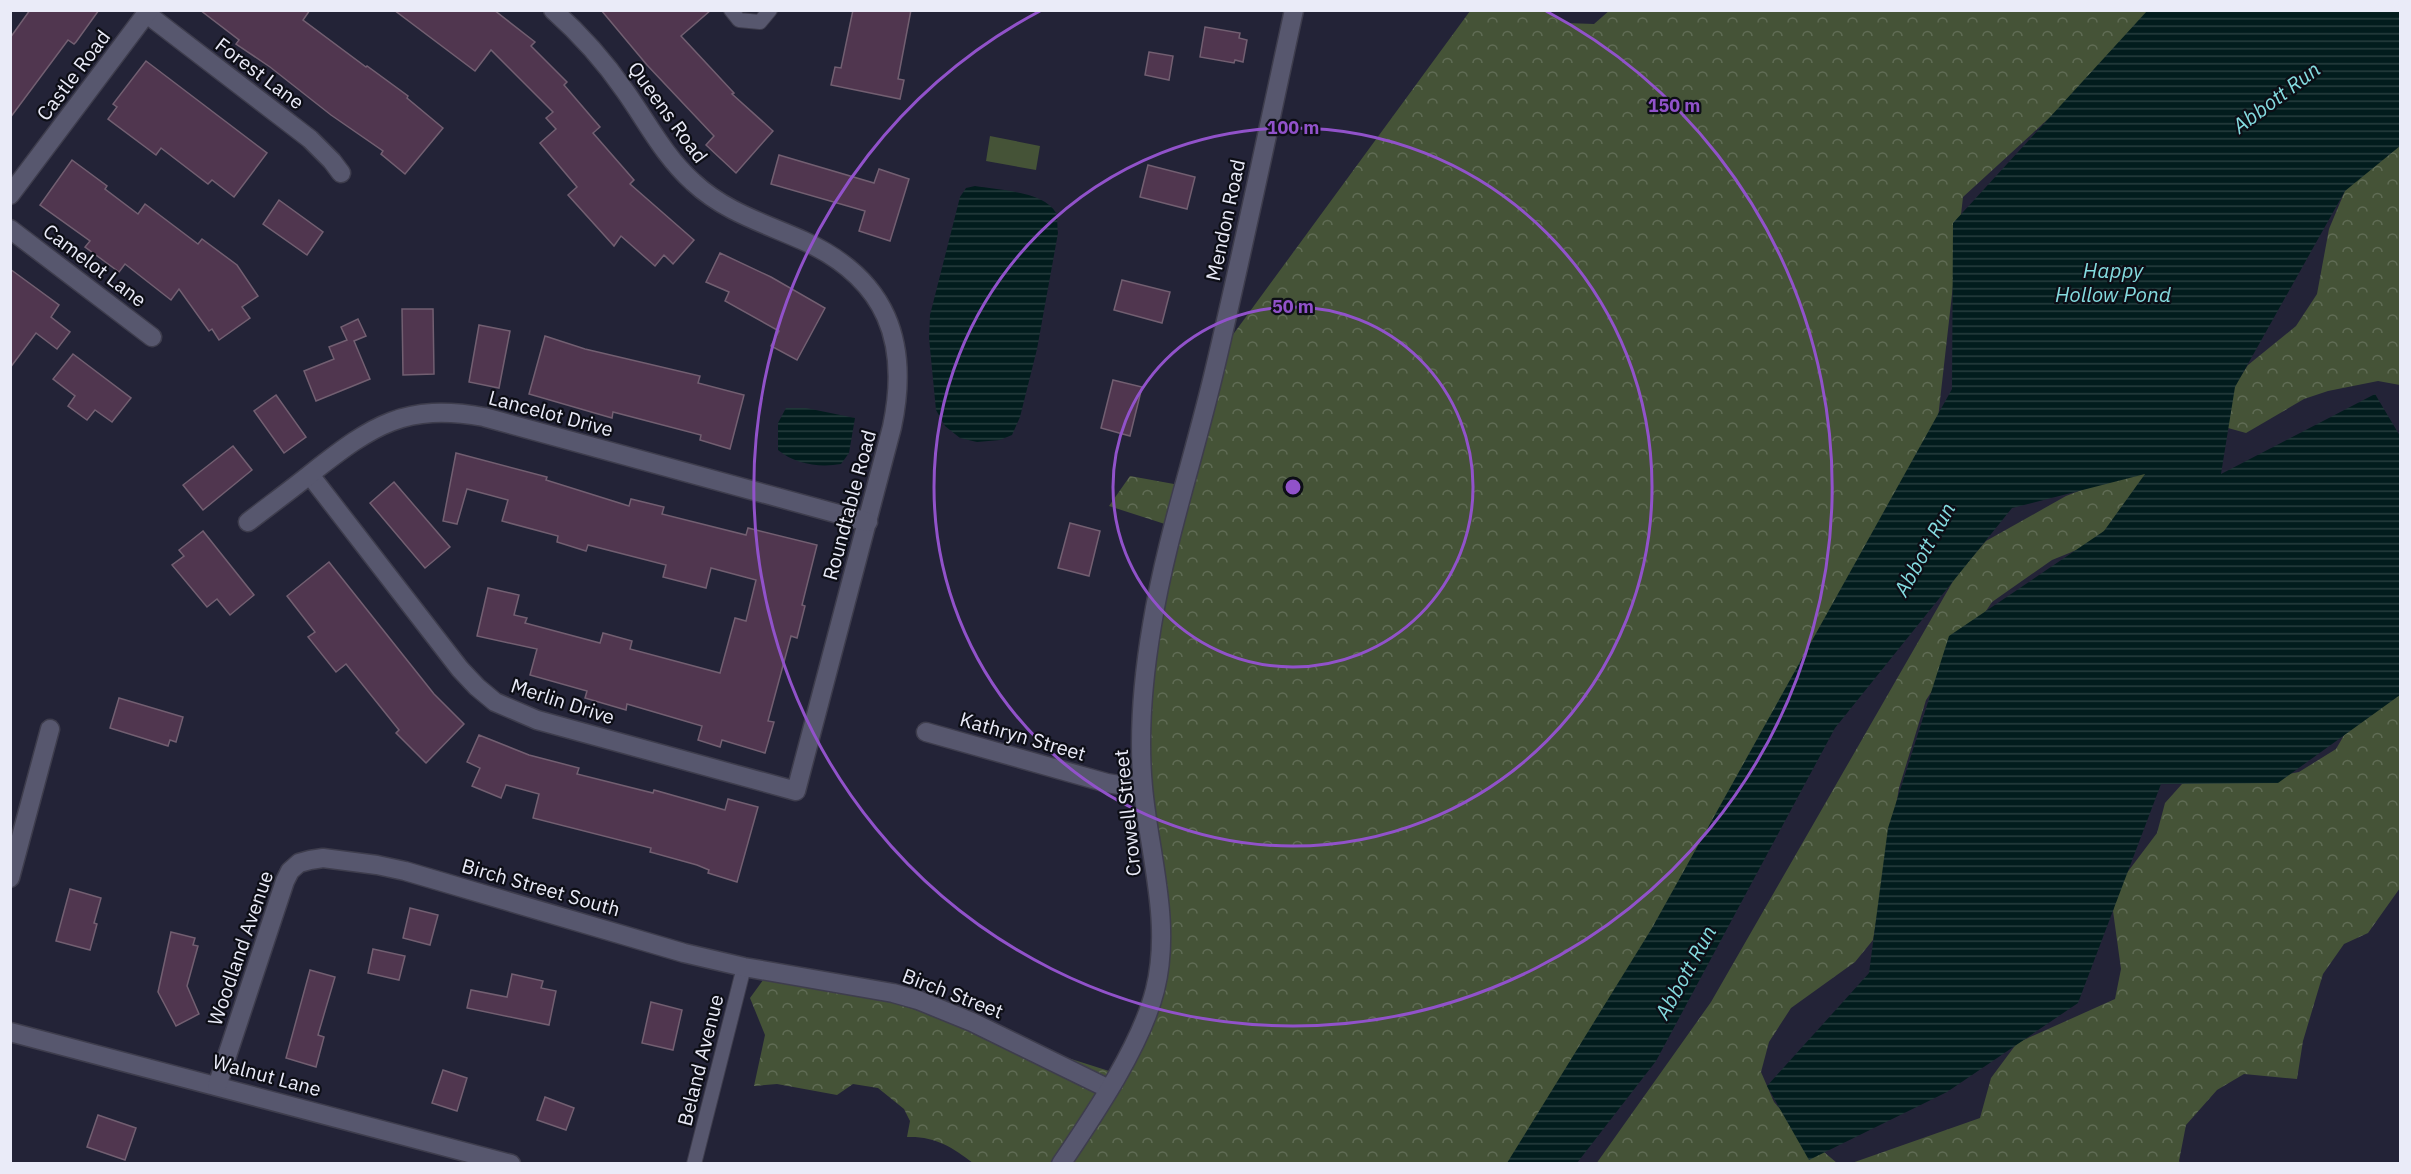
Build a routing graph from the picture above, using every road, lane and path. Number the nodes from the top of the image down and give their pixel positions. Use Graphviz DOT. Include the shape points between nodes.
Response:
graph roads {
  1 [pos="553,10"];
  2 [pos="731,10"];
  3 [pos="770,10"];
  4 [pos="1294,10"];
  5 [pos="148,12"];
  6 [pos="341,173"];
  7 [pos="10,195"];
  8 [pos="10,229"];
  9 [pos="825,253"];
  10 [pos="152,337"];
  11 [pos="1215,369"];
  12 [pos="310,475"];
  13 [pos="248,522"];
  14 [pos="868,522"];
  15 [pos="50,729"];
  16 [pos="926,732"];
  17 [pos="1142,785"];
  18 [pos="796,791"];
  19 [pos="299,863"];
  20 [pos="10,878"];
  21 [pos="744,967"];
  22 [pos="770,971"];
  23 [pos="10,1032"];
  24 [pos="217,1086"];
  25 [pos="1109,1089"];
  26 [pos="512,1164"];
  27 [pos="693,1164"];
  28 [pos="1061,1164"];
  1 -- 9 [label="street, Queens Road" via="609,69 660,146 693,183 728,209"];
  2 -- 3 [label="lane" via="739,20 760,22"];
  4 -- 11 [label="street, Mendon Road"];
  5 -- 6 [label="street, Forest Lane" via="310,139"];
  5 -- 7 [label="street, Castle Road"];
  8 -- 10 [label="street, Camelot Lane"];
  9 -- 14 [label="street, Roundtable Road" via="865,285 877,300 887,316 898,360 897,405"];
  11 -- 17 [label="street, Crowell Street" via="1152,623 1144,693"];
  12 -- 13 [label="street, Lancelot Drive"];
  12 -- 14 [label="street, Lancelot Drive" via="382,424 422,413 460,413"];
  12 -- 18 [label="street, Merlin Drive" via="460,669 495,702 537,720"];
  14 -- 18 [label="street, Roundtable Road"];
  15 -- 20 [label="street"];
  16 -- 17 [label="street, Kathryn Street" via="1107,783"];
  17 -- 25 [label="street, Crowell Street" via="1158,891 1161,959 1145,1018"];
  19 -- 21 [label="street, Birch Street South" via="323,858 405,871"];
  19 -- 24 [label="street, Woodland Avenue" via="285,881"];
  21 -- 22 [label="street, Birch Street South"];
  21 -- 27 [label="lane, Beland Avenue"];
  22 -- 25 [label="street, Birch Street" via="918,1000"];
  23 -- 24 [label="street, Walnut Lane"];
  24 -- 26 [label="street, Walnut Lane"];
  25 -- 28 [label="street, Crowell Street"];
}
